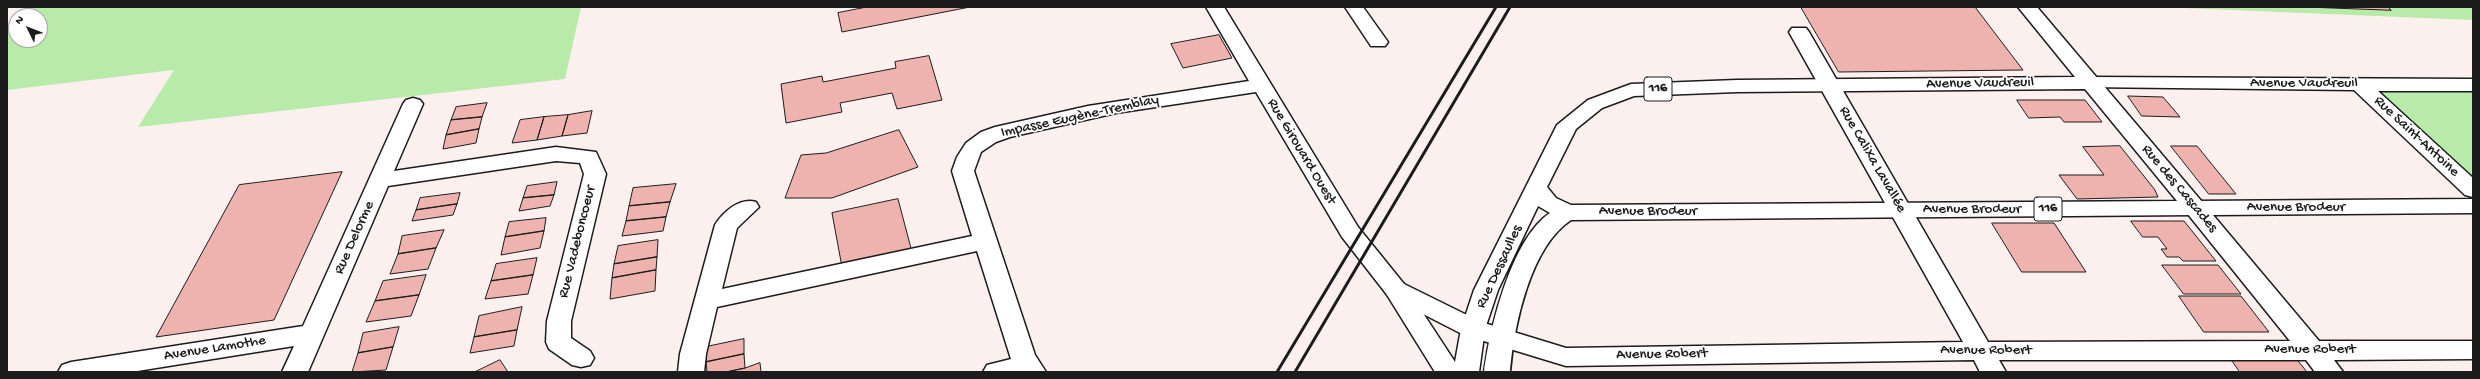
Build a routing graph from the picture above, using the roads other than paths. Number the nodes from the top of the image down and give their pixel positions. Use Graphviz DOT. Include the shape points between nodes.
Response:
graph roads {
  1 [pos="1215,7"];
  2 [pos="1354,7"];
  3 [pos="2027,7"];
  4 [pos="1799,32"];
  5 [pos="1378,42"];
  6 [pos="2090,82"];
  7 [pos="2359,84"];
  8 [pos="1261,85"];
  9 [pos="1829,85"];
  10 [pos="2473,85"];
  11 [pos="413,104"];
  12 [pos="381,180"];
  13 [pos="1537,189"];
  14 [pos="2473,190"];
  15 [pos="2473,206"];
  16 [pos="748,207"];
  17 [pos="2195,208"];
  18 [pos="1900,210"];
  19 [pos="1567,213"];
  20 [pos="986,240"];
  21 [pos="1396,290"];
  22 [pos="706,301"];
  23 [pos="1473,330"];
  24 [pos="312,334"];
  25 [pos="1502,338"];
  26 [pos="2312,350"];
  27 [pos="2473,350"];
  28 [pos="581,358"];
  29 [pos="1987,362"];
  30 [pos="1031,368"];
  31 [pos="71,372"];
  32 [pos="295,372"];
  33 [pos="691,372"];
  34 [pos="996,372"];
  35 [pos="1448,372"];
  36 [pos="1466,372"];
  37 [pos="1497,372"];
  38 [pos="2330,372"];
  1 -- 8 [label="street, Rue Girouard Ouest"];
  2 -- 5 [label="street"];
  3 -- 6 [label="street, Rue des Cascades"];
  4 -- 9 [label="street, Rue Calixa Lavallée"];
  6 -- 7 [label="street, Avenue Vaudreuil"];
  6 -- 9 [label="street, Avenue Vaudreuil / 116"];
  6 -- 17 [label="street, Rue des Cascades"];
  7 -- 10 [label="street, Avenue Vaudreuil"];
  7 -- 14 [label="street, Rue Saint-Antoine"];
  8 -- 20 [label="street, Impasse Eugène-Tremblay" via="1110,108 998,134 977,144 967,156 964,171"];
  8 -- 21 [label="street, Rue Girouard Ouest" via="1350,232"];
  9 -- 13 [label="street, Avenue Vaudreuil / 116" via="1632,90 1595,104 1567,125"];
  9 -- 18 [label="street, Rue Calixa Lavallée"];
  11 -- 12 [label="street, Rue Delorme"];
  12 -- 24 [label="street, Rue Delorme"];
  12 -- 28 [label="street, Rue Vadeboncoeur" via="556,154 588,157 595,174 559,321 558,342"];
  13 -- 19 [label="street" via="1548,203"];
  13 -- 23 [label="street, Rue Dessaulles / 116" via="1486,290"];
  15 -- 17 [label="street, Avenue Brodeur"];
  16 -- 22 [label="street" via="726,225"];
  17 -- 18 [label="street, Avenue Brodeur / 116"];
  17 -- 26 [label="street, Rue des Cascades"];
  18 -- 19 [label="street, Avenue Brodeur / 116"];
  18 -- 29 [label="street, Rue Calixa Lavallée"];
  19 -- 25 [label="street, Rue Dessaulles" via="1543,231 1518,282"];
  20 -- 22 [label="street"];
  20 -- 30 [label="street, Impasse Eugène-Tremblay" via="1023,358"];
  21 -- 23 [label="street, Avenue Robert"];
  21 -- 35 [label="street, Rue Girouard Ouest"];
  22 -- 33 [label="street"];
  23 -- 25 [label="street, Avenue Robert"];
  23 -- 36 [label="street, Rue Dessaulles / 116"];
  24 -- 31 [label="street, Avenue Lamothe"];
  24 -- 32 [label="street, Rue Delorme"];
  25 -- 29 [label="street, Avenue Robert" via="1566,357"];
  25 -- 37 [label="street, Rue Dessaulles"];
  26 -- 27 [label="street, Avenue Robert"];
  26 -- 29 [label="street, Avenue Robert"];
  26 -- 38 [label="street, Rue des Cascades"];
  30 -- 34 [label="street"];
}
